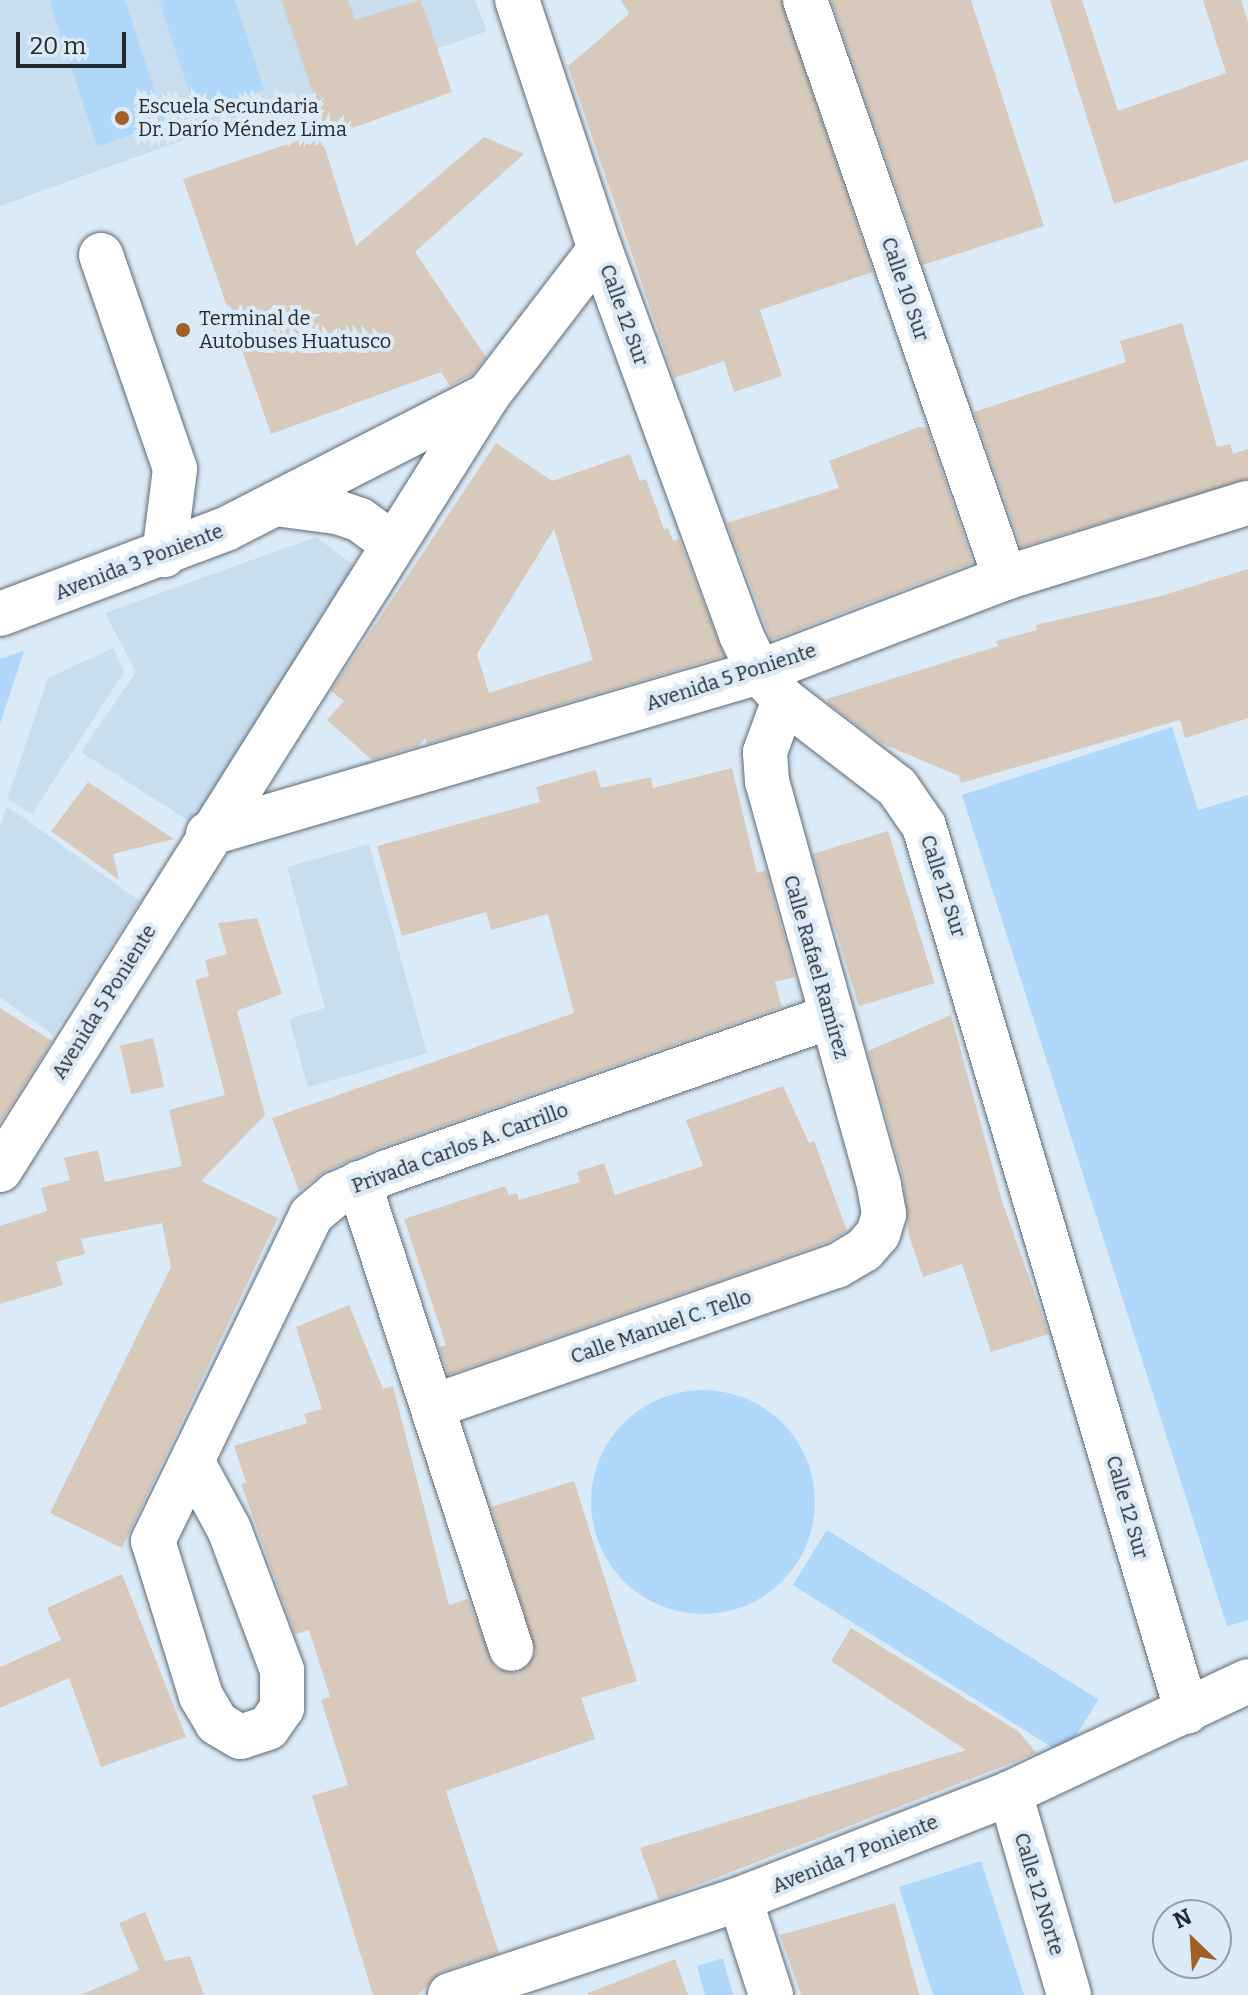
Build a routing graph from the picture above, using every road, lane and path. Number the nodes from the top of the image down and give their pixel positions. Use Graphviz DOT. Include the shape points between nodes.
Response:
graph roads {
  1 [pos="805,0"];
  2 [pos="519,1"];
  3 [pos="600,249"];
  4 [pos="101,255"];
  5 [pos="488,395"];
  6 [pos="1248,503"];
  7 [pos="275,504"];
  8 [pos="393,544"];
  9 [pos="164,555"];
  10 [pos="1005,578"];
  11 [pos="0,614"];
  12 [pos="772,686"];
  13 [pos="208,834"];
  14 [pos="830,1017"];
  15 [pos="0,1170"];
  16 [pos="359,1183"];
  17 [pos="878,1234"];
  18 [pos="434,1406"];
  19 [pos="193,1463"];
  20 [pos="511,1649"];
  21 [pos="1248,1681"];
  22 [pos="1187,1712"];
  23 [pos="1010,1793"];
  24 [pos="740,1899"];
  25 [pos="450,1995"];
  26 [pos="771,1995"];
  27 [pos="1069,1995"];
  1 -- 10 [label="street, Calle 10 Sur"];
  2 -- 3 [label="street, Calle 12 Sur"];
  3 -- 5 [label="street, Avenida 5 Poniente"];
  3 -- 12 [label="street, Calle 12 Sur" via="735,621"];
  4 -- 9 [label="street" via="175,469"];
  5 -- 7 [label="street, Avenida 3 Poniente"];
  5 -- 8 [label="street, Avenida 5 Poniente"];
  6 -- 10 [label="street, Avenida 5 Poniente"];
  7 -- 8 [label="street" via="337,512 360,520"];
  7 -- 9 [label="street, Avenida 3 Poniente"];
  8 -- 13 [label="street, Avenida 5 Poniente"];
  9 -- 11 [label="street, Avenida 3 Poniente"];
  10 -- 12 [label="street, Avenida 5 Poniente"];
  12 -- 13 [label="street, Avenida 5 Poniente"];
  12 -- 14 [label="street, Calle Rafael Ramírez" via="767,782"];
  12 -- 22 [label="street, Calle 12 Sur" via="897,787 924,826"];
  13 -- 15 [label="street, Avenida 5 Poniente"];
  14 -- 16 [label="street, Privada Carlos A. Carrillo"];
  14 -- 17 [label="street, Calle Rafael Ramírez" via="879,1185 884,1214"];
  16 -- 18 [label="street"];
  16 -- 19 [label="street, Privada Carlos A. Carrillo" via="311,1215"];
  17 -- 18 [label="street, Calle Manuel C. Tello" via="837,1266"];
  18 -- 20 [label="street"];
  19 -- 19 [label="street, Privada Carlos A. Carrillo" via="153,1541 201,1696 217,1723 240,1737 268,1728 282,1708 282,1670 229,1529"];
  21 -- 22 [label="street, Avenida 7 Poniente"];
  22 -- 23 [label="street, Avenida 7 Poniente"];
  23 -- 24 [label="street, Avenida 7 Poniente"];
  23 -- 27 [label="street, Calle 12 Norte"];
  24 -- 25 [label="street, Avenida 7 Poniente"];
  24 -- 26 [label="street"];
}
